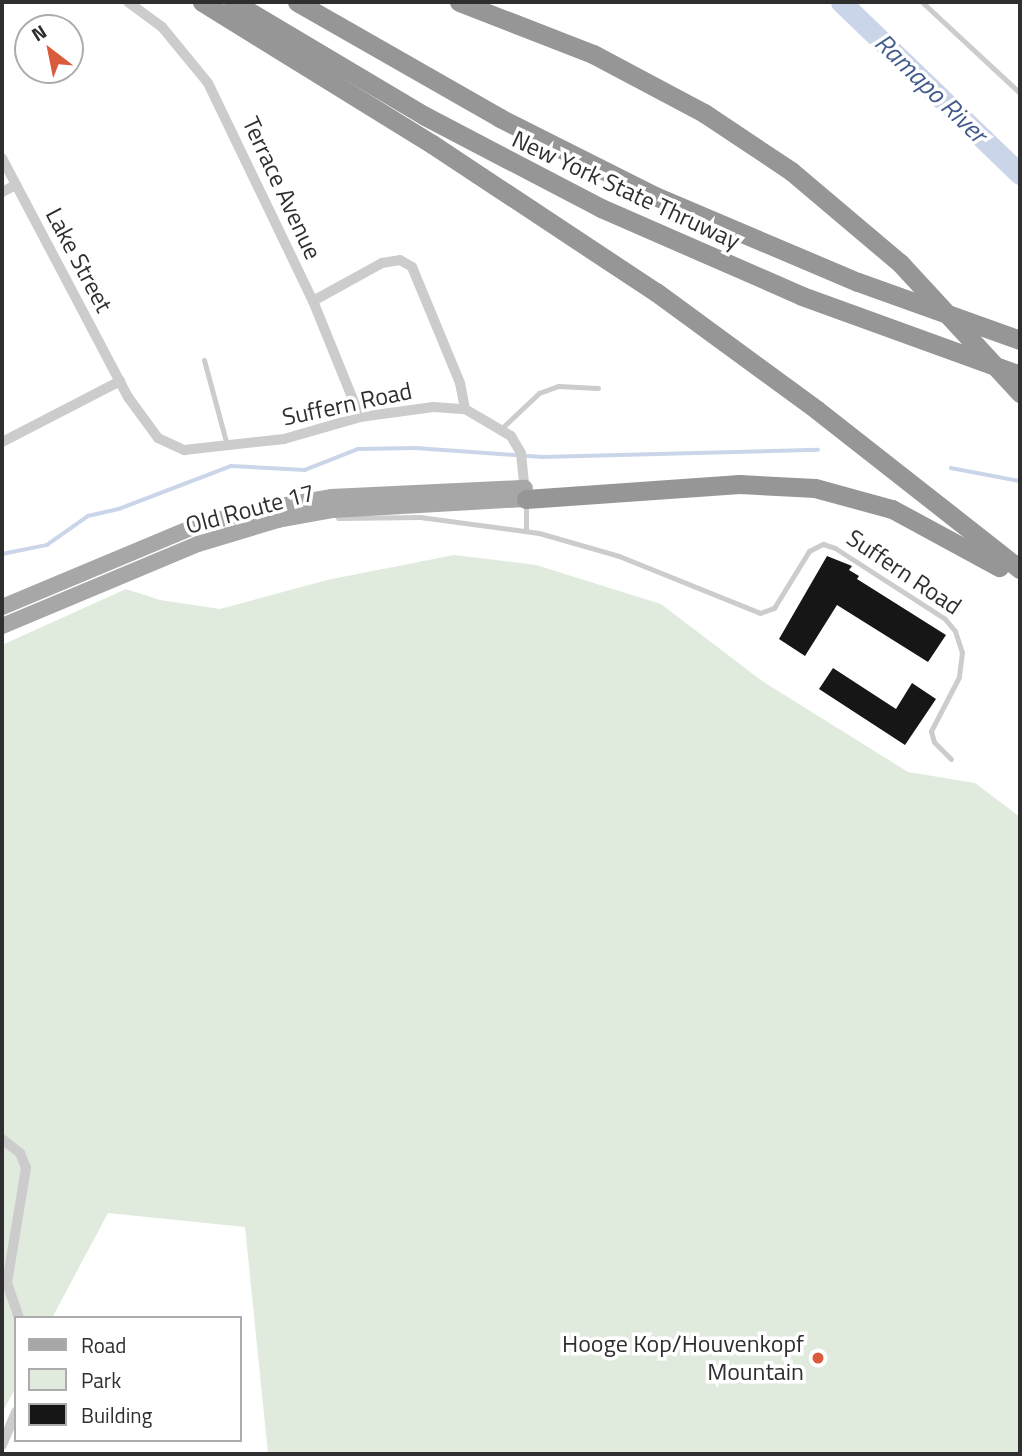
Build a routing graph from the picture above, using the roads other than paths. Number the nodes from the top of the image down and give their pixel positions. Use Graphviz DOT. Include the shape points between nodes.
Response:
graph roads {
  1 [pos="128,2"];
  2 [pos="202,2"];
  3 [pos="233,2"];
  4 [pos="297,2"];
  5 [pos="459,2"];
  6 [pos="922,2"];
  7 [pos="1020,93"];
  8 [pos="2,158"];
  9 [pos="16,185"];
  10 [pos="2,192"];
  11 [pos="313,301"];
  12 [pos="1020,340"];
  13 [pos="204,360"];
  14 [pos="1020,375"];
  15 [pos="120,381"];
  16 [pos="597,388"];
  17 [pos="1020,393"];
  18 [pos="465,409"];
  19 [pos="359,417"];
  20 [pos="502,428"];
  21 [pos="2,442"];
  22 [pos="227,445"];
  23 [pos="525,494"];
  24 [pos="526,531"];
  25 [pos="198,544"];
  26 [pos="1020,569"];
  27 [pos="1020,581"];
  28 [pos="2,607"];
  29 [pos="2,626"];
  30 [pos="951,759"];
  31 [pos="2,1139"];
  32 [pos="18,1316"];
  33 [pos="14,1417"];
  34 [pos="2,1445"];
  1 -- 11 [label="street, Terrace Avenue" via="162,27 208,83"];
  2 -- 26 [label="highway" via="455,159 656,292"];
  3 -- 14 [label="highway, New York State Thruway" via="425,116 611,213 824,305"];
  4 -- 12 [label="highway, New York State Thruway" via="465,99 645,192 858,282"];
  5 -- 17 [label="highway, bridge" via="581,49 704,113 810,186 900,263"];
  6 -- 7 [label="lane"];
  8 -- 9 [label="street, Lake Street"];
  9 -- 10 [label="street"];
  9 -- 15 [label="street, Lake Street"];
  11 -- 18 [label="street" via="382,263 400,260 412,267 460,383"];
  11 -- 19 [label="street, Terrace Avenue"];
  13 -- 22 [label="lane"];
  15 -- 21 [label="street"];
  15 -- 22 [label="street, Suffern Road" via="158,438 184,450"];
  16 -- 20 [label="lane" via="558,386 539,393"];
  18 -- 19 [label="street, Suffern Road" via="433,407"];
  18 -- 20 [label="street, Suffern Road"];
  19 -- 22 [label="street, Suffern Road" via="284,439"];
  20 -- 23 [label="street, Suffern Road" via="522,459"];
  23 -- 24 [label="lane, Suffern Road"];
  23 -- 25 [label="main road, Old Route 17" via="333,510 252,526"];
  23 -- 27 [label="highway" via="739,484 815,488 916,519"];
  23 -- 28 [label="main road, Old Route 17" via="331,497 250,511 183,531"];
  24 -- 25 [label="lane, Suffern Road" via="420,517 334,518 251,530"];
  24 -- 30 [label="lane, Suffern Road" via="619,556 760,613 774,608 809,551 823,544 835,548 945,619 955,631 962,652 959,677 931,731 934,742"];
  25 -- 29 [label="main road, Old Route 17"];
  31 -- 32 [label="street" via="20,1153 26,1168 7,1283"];
  33 -- 34 [label="street"];
}
